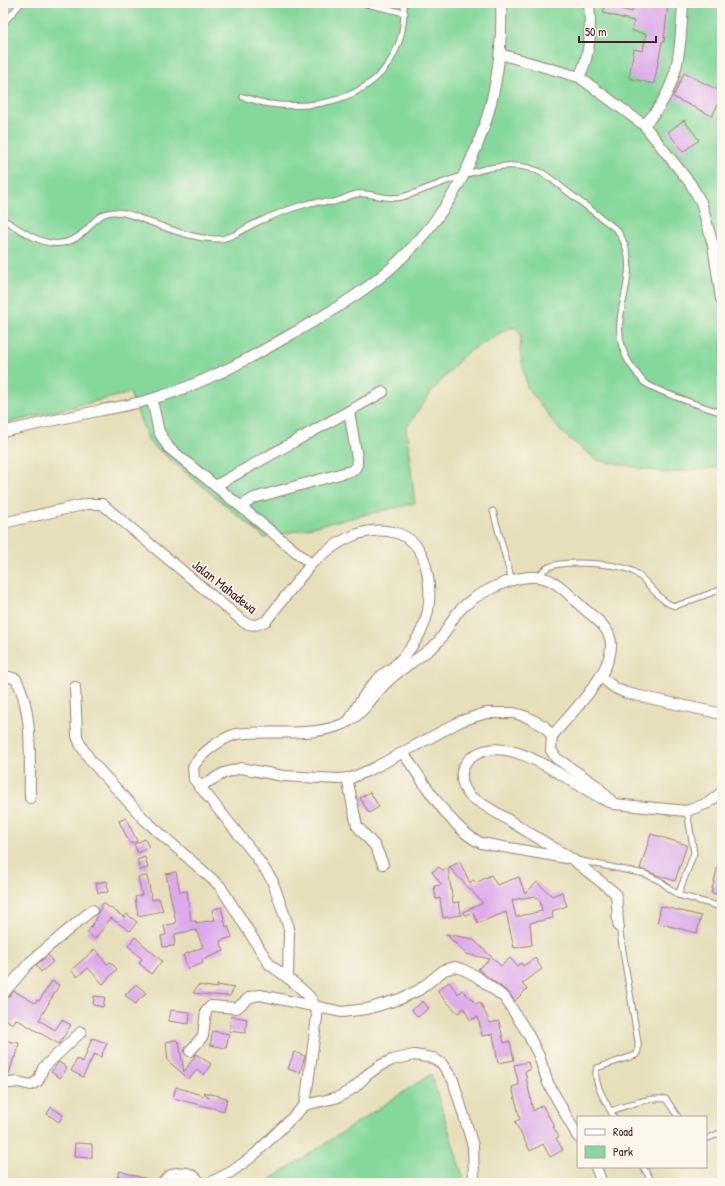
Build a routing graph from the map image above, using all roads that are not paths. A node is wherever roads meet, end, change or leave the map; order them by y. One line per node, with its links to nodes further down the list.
1 (21, 3): 8 (lane)
2 (362, 3): 7 (lane)
3 (404, 3): 7 (lane)
4 (500, 3): 9 (street)
5 (589, 3): 10 (street)
6 (682, 3): 12 (street)
7 (405, 13): 11 (lane)
8 (3, 24)
9 (500, 54): 10 (street); 13 (street)
10 (579, 77): 12 (street)
11 (243, 97)
12 (644, 125): 15 (street)
13 (464, 175): 14 (lane); 17 (street); 19 (lane)
14 (3, 219)
15 (721, 299)
16 (383, 392): 18 (street)
17 (152, 400): 20 (street); 21 (street)
18 (349, 411): 21 (street); 22 (street)
19 (722, 413)
20 (3, 432)
21 (215, 486): 22 (street)
22 (241, 506): 25 (street)
23 (493, 511): 27 (lane)
24 (3, 522): 25 (street, Jalan Mahadewa)
25 (311, 564): 33 (street)
26 (537, 577): 27 (street); 28 (lane); 30 (street)
27 (513, 582): 33 (street)
28 (722, 589)
29 (3, 675): 39 (street)
30 (601, 677): 32 (street); 34 (street)
31 (75, 688): 48 (street)
32 (722, 714)
33 (348, 721): 37 (street)
34 (552, 736): 35 (street); 40 (street)
35 (403, 753): 36 (street); 42 (street)
36 (347, 778): 37 (street); 43 (street)
37 (199, 787): 48 (street)
38 (722, 792): 41 (street)
39 (30, 798)
40 (614, 804): 41 (street); 42 (street)
41 (687, 811): 44 (lane)
42 (572, 859): 44 (lane); 47 (street)
43 (383, 864)
44 (678, 895): 45 (lane)
45 (722, 907)
46 (92, 910): 49 (street)
47 (618, 927): 55 (lane)
48 (288, 978): 50 (street)
49 (3, 994)
50 (316, 1007): 52 (street); 54 (street); 59 (street)
51 (81, 1032): 53 (street)
52 (190, 1051)
53 (3, 1084)
54 (305, 1105): 65 (street); 66 (street)
55 (611, 1111): 56 (lane); 57 (lane)
56 (614, 1116)
57 (677, 1116)
58 (722, 1134): 60 (lane)
59 (577, 1135)
60 (707, 1139)
61 (596, 1168): 67 (street)
62 (644, 1168): 68 (lane)
63 (163, 1183): 64 (street)
64 (200, 1183)
65 (209, 1183)
66 (474, 1183)
67 (602, 1183)
68 (653, 1183)

